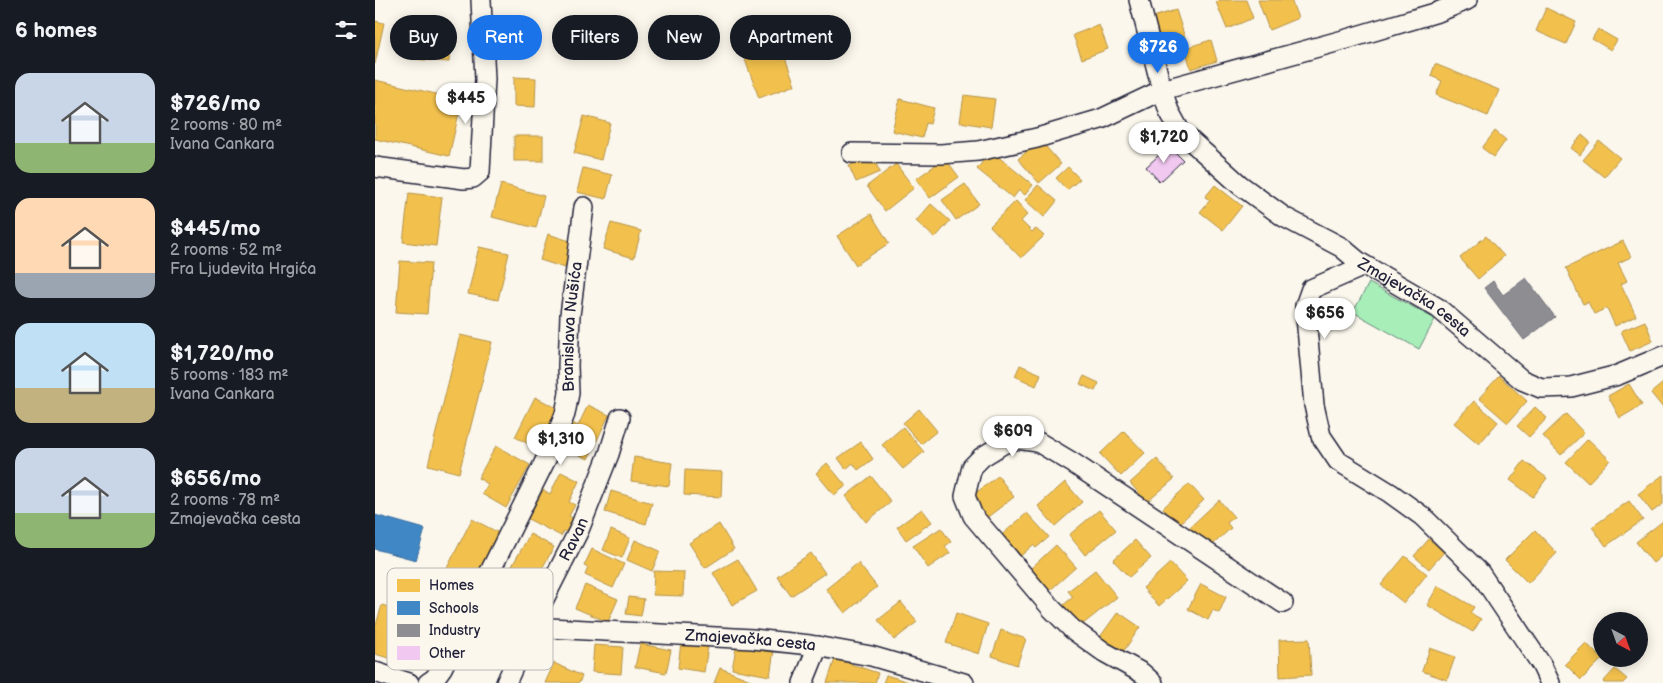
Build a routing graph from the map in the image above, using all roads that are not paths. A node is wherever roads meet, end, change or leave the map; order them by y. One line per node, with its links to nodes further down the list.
1 (481, 0): 6 (street)
2 (1139, 0): 4 (street)
3 (1467, 0): 4 (street)
4 (1162, 90): 5 (street); 8 (street)
5 (852, 153)
6 (375, 167)
7 (584, 207): 11 (street, Branislava Nušića)
8 (1359, 262): 9 (street, Zmajevačka cesta); 25 (street, Zmajevačka cesta)
9 (1663, 356)
10 (620, 418): 12 (street, Ravan)
11 (492, 568)
12 (553, 583)
13 (1283, 603): 24 (street)
14 (553, 628): 15 (street, Zmajevačka cesta)
15 (819, 646): 22 (street); 23 (street, Zmajevačka cesta)
16 (439, 670): 20 (street, Branislava Nušića)
17 (511, 670): 21 (street, Ravan)
18 (375, 672): 19 (street)
19 (409, 683)
20 (428, 683)
21 (505, 683)
22 (803, 683)
23 (964, 683)
24 (1153, 683)
25 (1549, 683)

